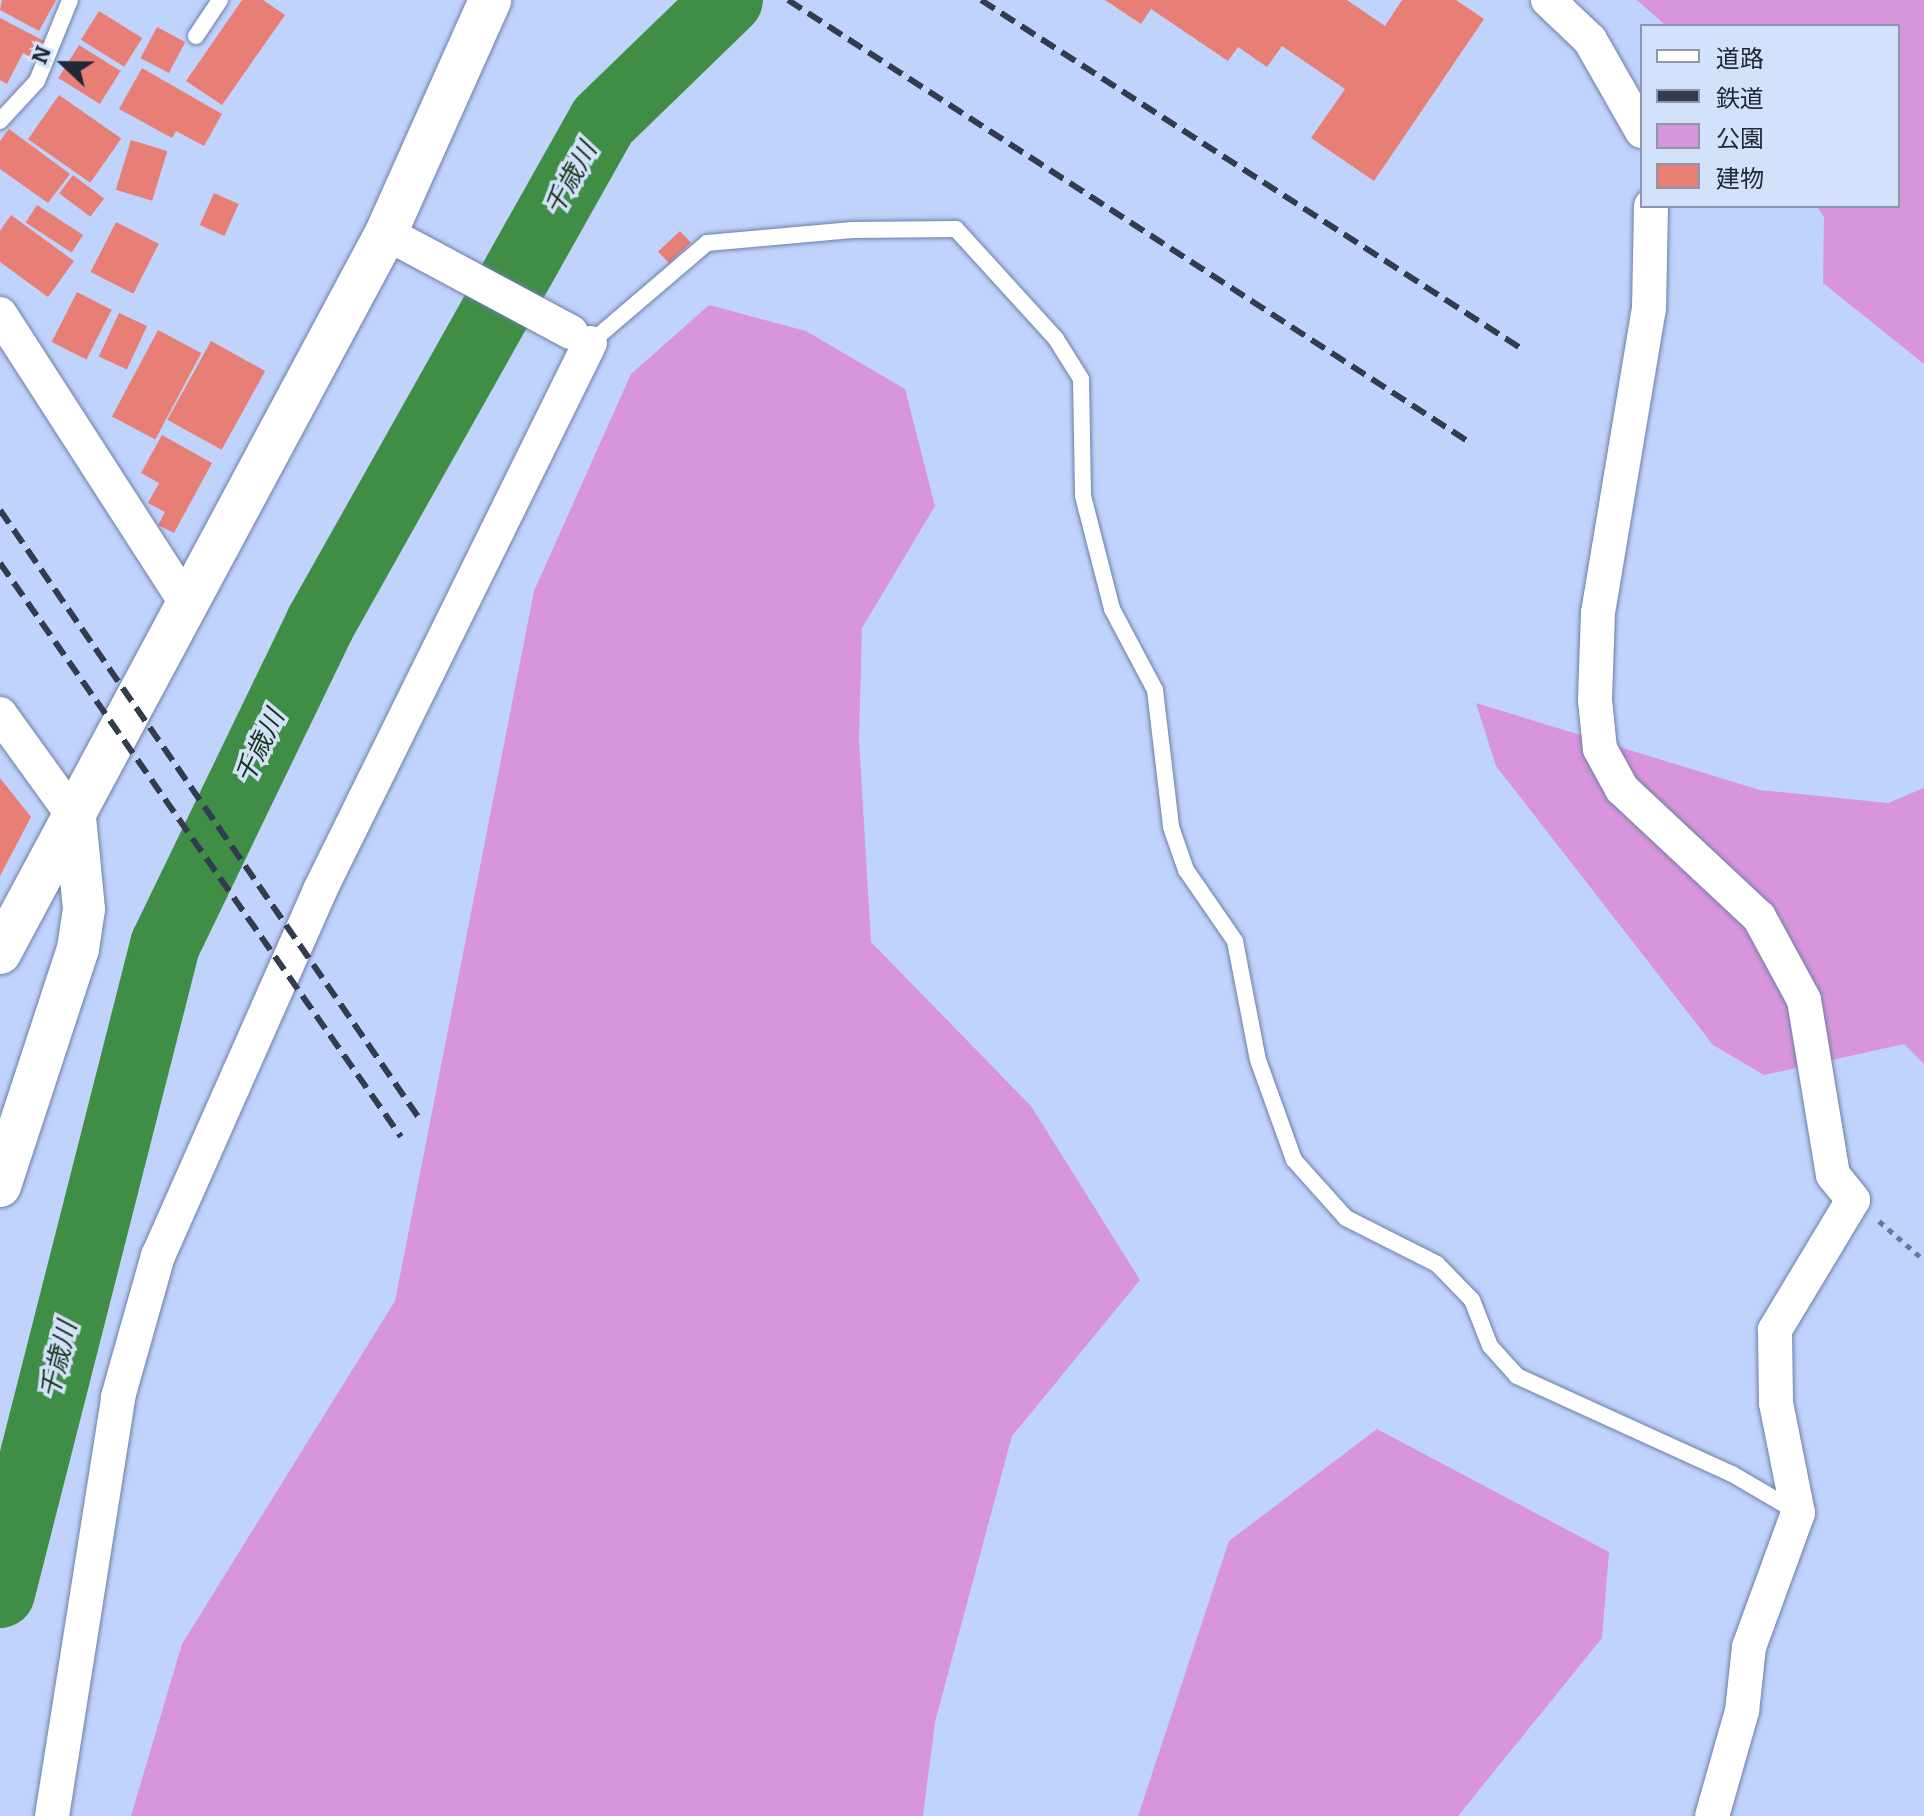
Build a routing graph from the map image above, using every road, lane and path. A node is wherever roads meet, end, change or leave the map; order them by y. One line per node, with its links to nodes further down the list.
1 (70, 0): 6 (lane)
2 (220, 0): 5 (lane)
3 (490, 0): 9 (street)
4 (1548, 0): 7 (street)
5 (196, 36)
6 (0, 121)
7 (1640, 128)
8 (1651, 208): 17 (street)
9 (396, 238): 11 (street); 12 (street)
10 (0, 314): 12 (street)
11 (581, 338): 19 (lane); 20 (street)
12 (185, 601): 14 (street)
13 (0, 714): 14 (street)
14 (75, 818): 15 (street); 16 (street)
15 (0, 953)
16 (0, 1186)
17 (1853, 1200): 18 (path); 19 (street)
18 (1924, 1260)
19 (1798, 1513): 21 (street)
20 (52, 1816)
21 (1712, 1816)

